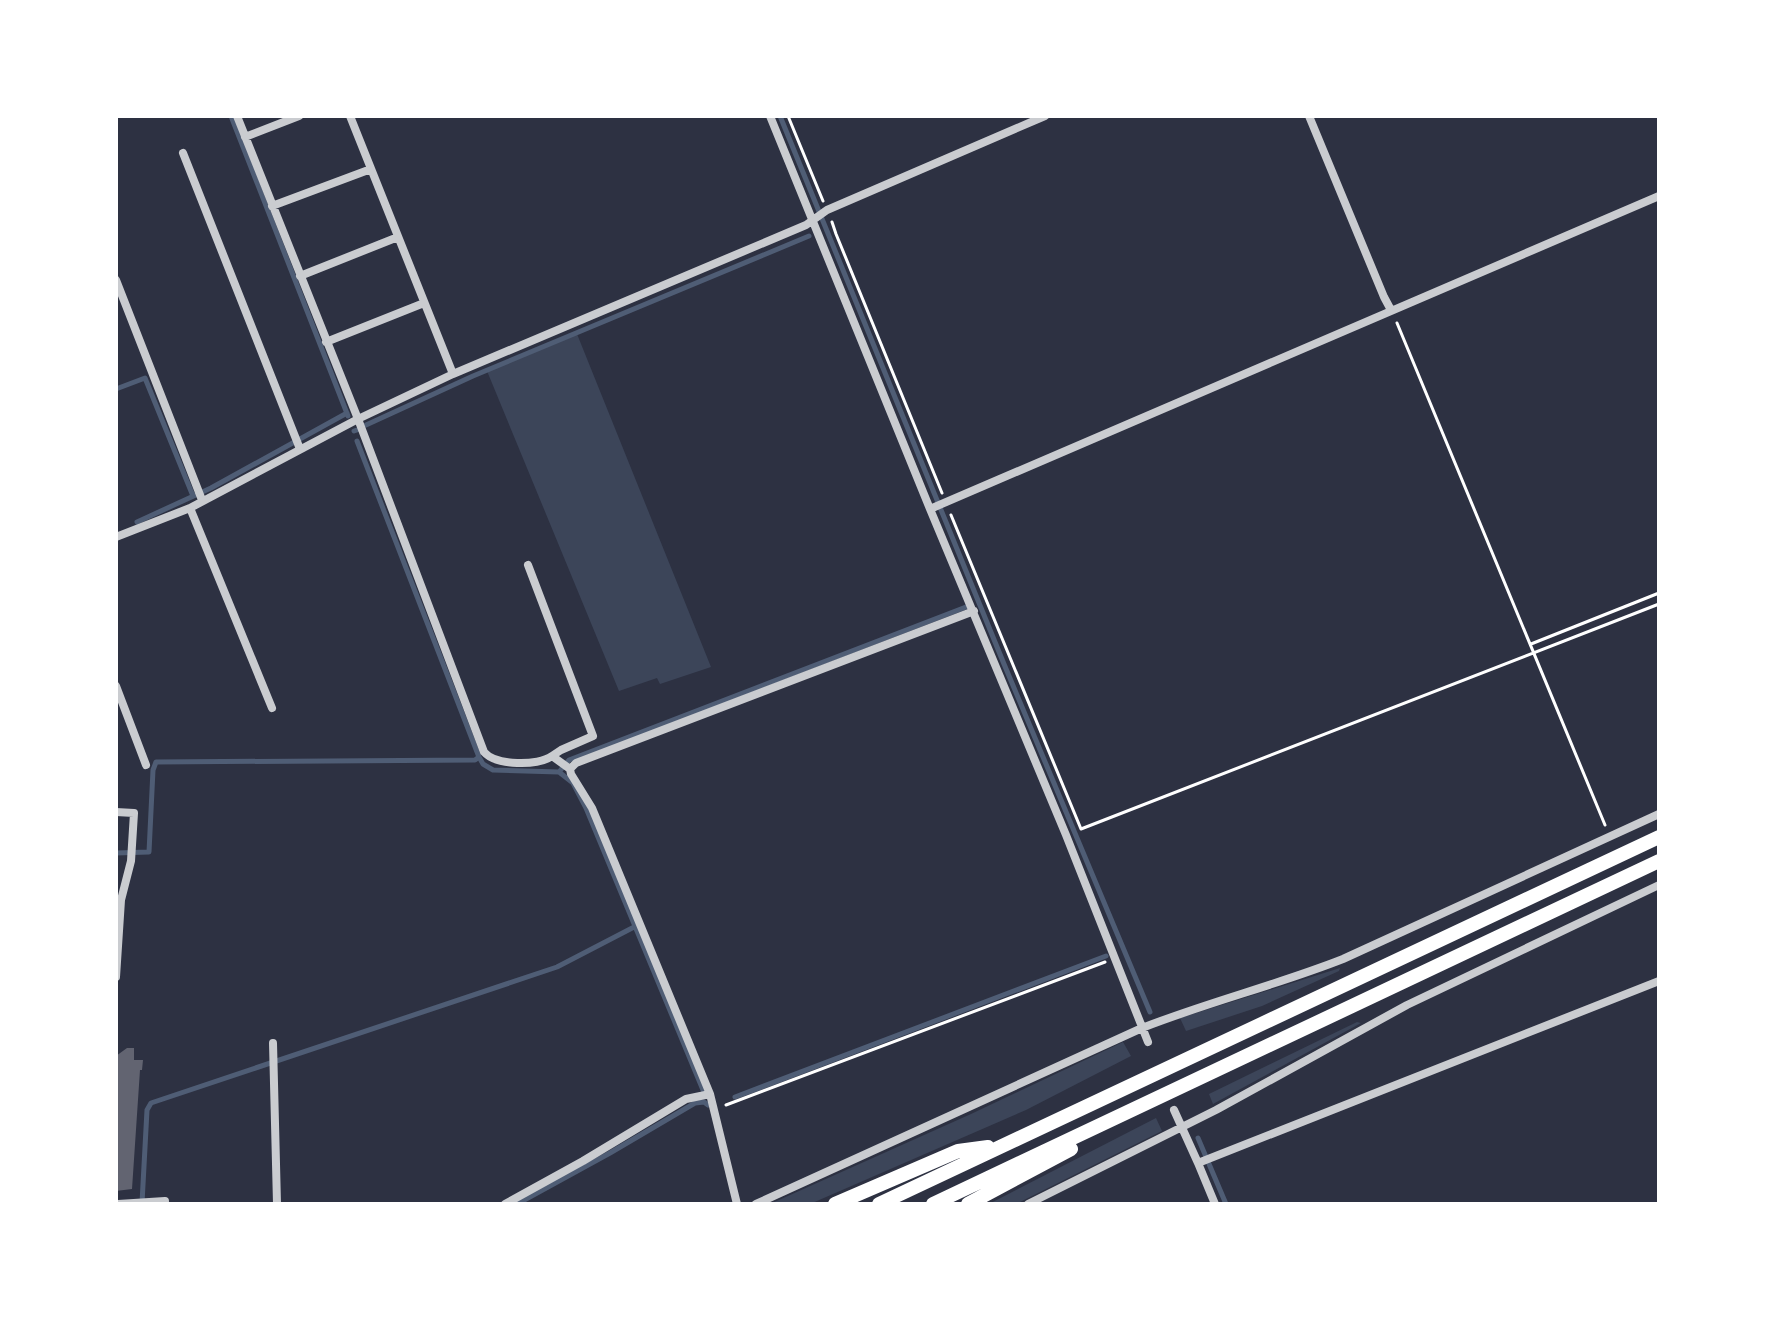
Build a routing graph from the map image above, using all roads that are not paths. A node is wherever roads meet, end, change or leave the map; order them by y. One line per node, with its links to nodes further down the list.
1 (237, 116): 7 (street)
2 (299, 116): 7 (street)
3 (350, 116): 9 (street)
4 (770, 116): 12 (street)
5 (1045, 116): 12 (street)
6 (1309, 116): 17 (street)
7 (245, 137): 11 (street)
8 (183, 153): 21 (street)
9 (371, 169): 11 (street); 13 (street)
10 (1659, 196): 17 (street)
11 (272, 206): 14 (street)
12 (820, 214): 19 (street); 23 (street)
13 (398, 237): 14 (street); 16 (street)
14 (300, 276): 18 (street)
15 (116, 280): 22 (street)
16 (424, 303): 18 (street); 19 (street)
17 (1391, 310): 23 (street)
18 (326, 342): 20 (street)
19 (453, 374): 20 (street)
20 (358, 419): 21 (street); 30 (street)
21 (298, 444): 22 (street)
22 (201, 495): 24 (street)
23 (938, 505): 27 (street)
24 (190, 508): 25 (street); 29 (street)
25 (116, 537)
26 (528, 565): 30 (street)
27 (974, 611): 32 (street); 41 (street)
28 (116, 686): 31 (street)
29 (272, 708)
30 (552, 756): 32 (street)
31 (146, 765)
32 (566, 767): 45 (street)
33 (116, 812): 38 (street)
34 (1659, 814): 41 (street)
35 (1659, 837): 48 (highway)
36 (1659, 861): 44 (highway)
37 (1659, 885): 47 (street)
38 (118, 900): 39 (street)
39 (116, 977)
40 (1659, 981): 49 (street)
41 (1142, 1028): 42 (street); 56 (street)
42 (1148, 1042)
43 (273, 1043): 53 (street)
44 (1227, 1065): 59 (highway); 60 (highway)
45 (710, 1094): 54 (street); 55 (street)
46 (1174, 1110): 47 (street)
47 (1182, 1127): 49 (street); 61 (street)
48 (1001, 1146): 57 (highway); 58 (highway)
49 (1203, 1161): 62 (street)
50 (165, 1201): 51 (street)
51 (142, 1202): 52 (street)
52 (118, 1204)
53 (277, 1204)
54 (505, 1204)
55 (737, 1204)
56 (756, 1204)
57 (835, 1204)
58 (879, 1204)
59 (933, 1204)
60 (968, 1204)
61 (1028, 1204)
62 (1215, 1204)

